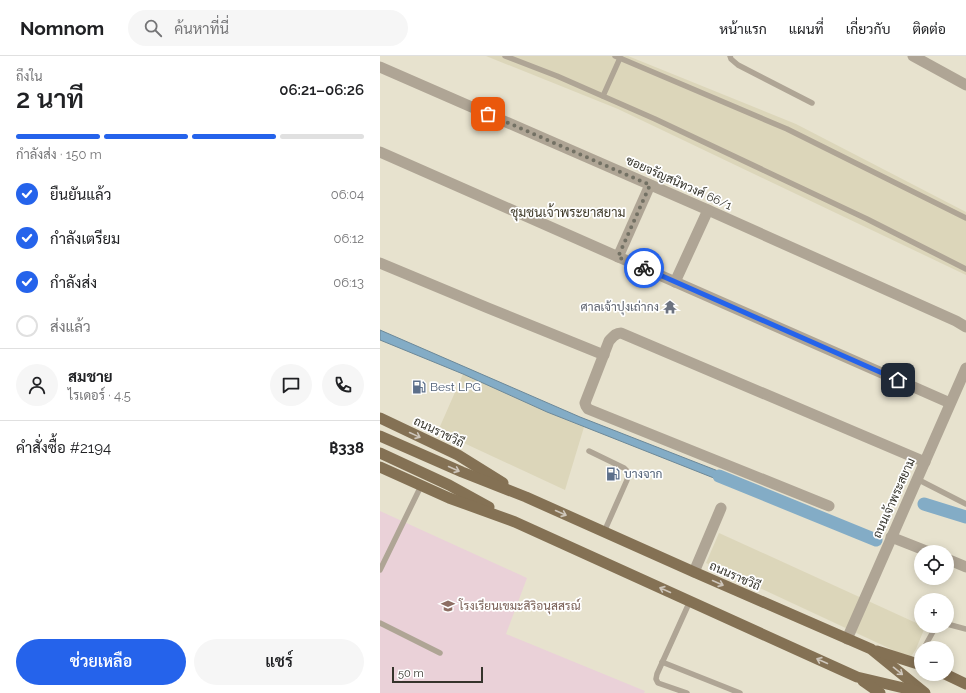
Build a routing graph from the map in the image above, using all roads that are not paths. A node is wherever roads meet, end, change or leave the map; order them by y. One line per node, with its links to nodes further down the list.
1 (505, 56): 7 (lane)
2 (730, 56): 8 (lane)
3 (617, 57): 7 (lane); 12 (lane)
4 (920, 58): 6 (street)
5 (380, 67): 10 (street, ซอยจรัญสนิทวงศ์ 66/1)
6 (966, 85)
7 (603, 96): 15 (lane)
8 (812, 102)
9 (380, 152): 13 (street)
10 (650, 185): 11 (street, ซอยจรัญสนิทวงศ์ 66/1); 13 (street)
11 (708, 210): 16 (street); 17 (street, ซอยจรัญสนิทวงศ์ 66/1)
12 (966, 218)
13 (618, 257): 16 (street)
14 (380, 263): 18 (street)
15 (966, 269)
16 (675, 282): 20 (street)
17 (966, 327)
18 (604, 355): 25 (street); 31 (street)
19 (966, 368): 20 (street, ถนนเจ้าพระสยาม)
20 (950, 403): 25 (street, ถนนเจ้าพระสยาม)
21 (380, 418): 29 (main road, ถนนราชวิถี, one-way to 29)
22 (380, 436): 29 (main road, ถนนราชวิถี, one-way to 29)
23 (588, 451): 34 (lane)
24 (380, 453): 33 (main road, ถนนราชวิถี)
25 (925, 462): 27 (street, ถนนเจ้าพระสยาม)
26 (380, 467): 28 (main road, ถนนราชวิถี)
27 (917, 479): 30 (lane); 35 (street, ถนนเจ้าพระสยาม)
28 (421, 486): 33 (main road, ถนนราชวิถี); 37 (lane)
29 (526, 497): 34 (main road, ถนนราชวิถี, one-way to 34)
30 (966, 504)
31 (828, 506)
32 (721, 508): 41 (street)
33 (515, 522): 42 (main road, ถนนราชวิถี, one-way to 33)
34 (604, 532): 41 (main road, ถนนราชวิถี)
35 (891, 537): 36 (street); 46 (street, ถนนเจ้าพระสยาม)
36 (914, 546)
37 (382, 562): 40 (lane)
38 (954, 563): 39 (street)
39 (966, 567)
40 (380, 570)
41 (694, 572): 46 (main road, ถนนราชวิถี, one-way to 46)
42 (690, 601): 50 (lane); 51 (main road, ถนนราชวิถี, one-way to 42)
43 (380, 623): 48 (lane)
44 (954, 625): 45 (lane)
45 (966, 628)
46 (846, 639): 47 (main road, ถนนราชวิถี)
47 (871, 649): 49 (main road); 57 (main road, ถนนราชวิถี, one-way to 57)
48 (440, 653)
49 (914, 660)
50 (662, 662): 54 (lane); 55 (lane)
51 (857, 677): 56 (main road); 57 (main road, ถนนราชวิถี)
52 (954, 678): 53 (main road)
53 (966, 684)
54 (687, 693)
55 (740, 693)
56 (880, 693)
57 (924, 693)

